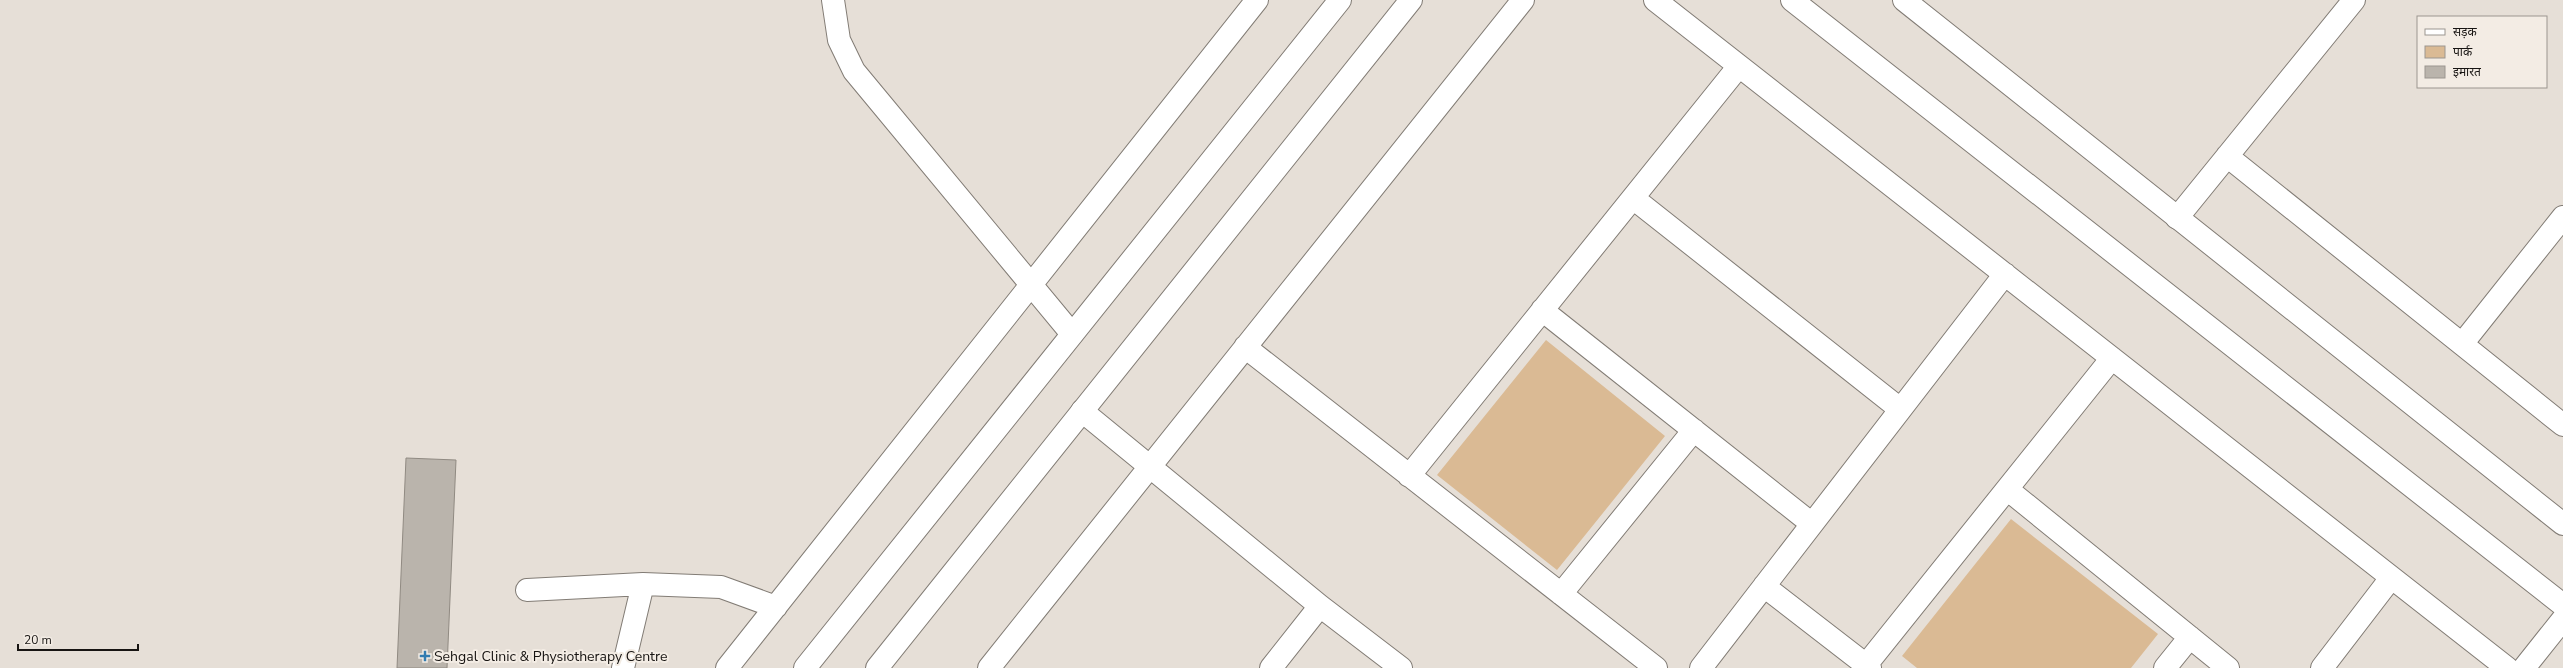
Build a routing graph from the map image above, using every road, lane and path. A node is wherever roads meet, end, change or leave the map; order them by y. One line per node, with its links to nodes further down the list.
1 (833, 0): 16 (street)
2 (1256, 0): 16 (street)
3 (1340, 0): 18 (street)
4 (1411, 0): 23 (street)
5 (1523, 0): 20 (street)
6 (1655, 0): 10 (street)
7 (1792, 0): 36 (street)
8 (1904, 0): 14 (street)
9 (2354, 0): 11 (street)
10 (1739, 66): 12 (street); 15 (street)
11 (2227, 156): 14 (street); 19 (street)
12 (1633, 198): 17 (street); 22 (street)
13 (2563, 217): 19 (street)
14 (2177, 218): 30 (street)
15 (2005, 274): 21 (street); 22 (street)
16 (1031, 286): 18 (street); 37 (street)
17 (1542, 310): 25 (street); 27 (street)
18 (1072, 334): 44 (street)
19 (2462, 344): 24 (street)
20 (1245, 348): 26 (street); 27 (street)
21 (2112, 358): 28 (street); 31 (street)
22 (1900, 409): 29 (street)
23 (1082, 411): 26 (street); 45 (street)
24 (2563, 425)
25 (1694, 430): 29 (street); 35 (street)
26 (1150, 467): 38 (street); 46 (street)
27 (1409, 476): 35 (street)
28 (2007, 489): 40 (street); 41 (street)
29 (1812, 524): 33 (street)
30 (2563, 524)
31 (2392, 578): 53 (street); 54 (street)
32 (643, 584): 34 (street); 37 (street); 42 (street)
33 (1764, 586): 41 (street); 50 (street)
34 (528, 590)
35 (1561, 594): 49 (street)
36 (2563, 605)
37 (776, 606): 43 (street)
38 (1320, 606): 47 (street); 48 (street)
39 (2563, 620): 55 (street)
40 (2190, 637): 51 (street); 52 (street)
41 (1868, 667)
42 (624, 668)
43 (728, 668)
44 (805, 668)
45 (876, 668)
46 (989, 668)
47 (1271, 668)
48 (1401, 668)
49 (1656, 668)
50 (1701, 668)
51 (2165, 668)
52 (2228, 668)
53 (2322, 668)
54 (2507, 668)
55 (2524, 668)

